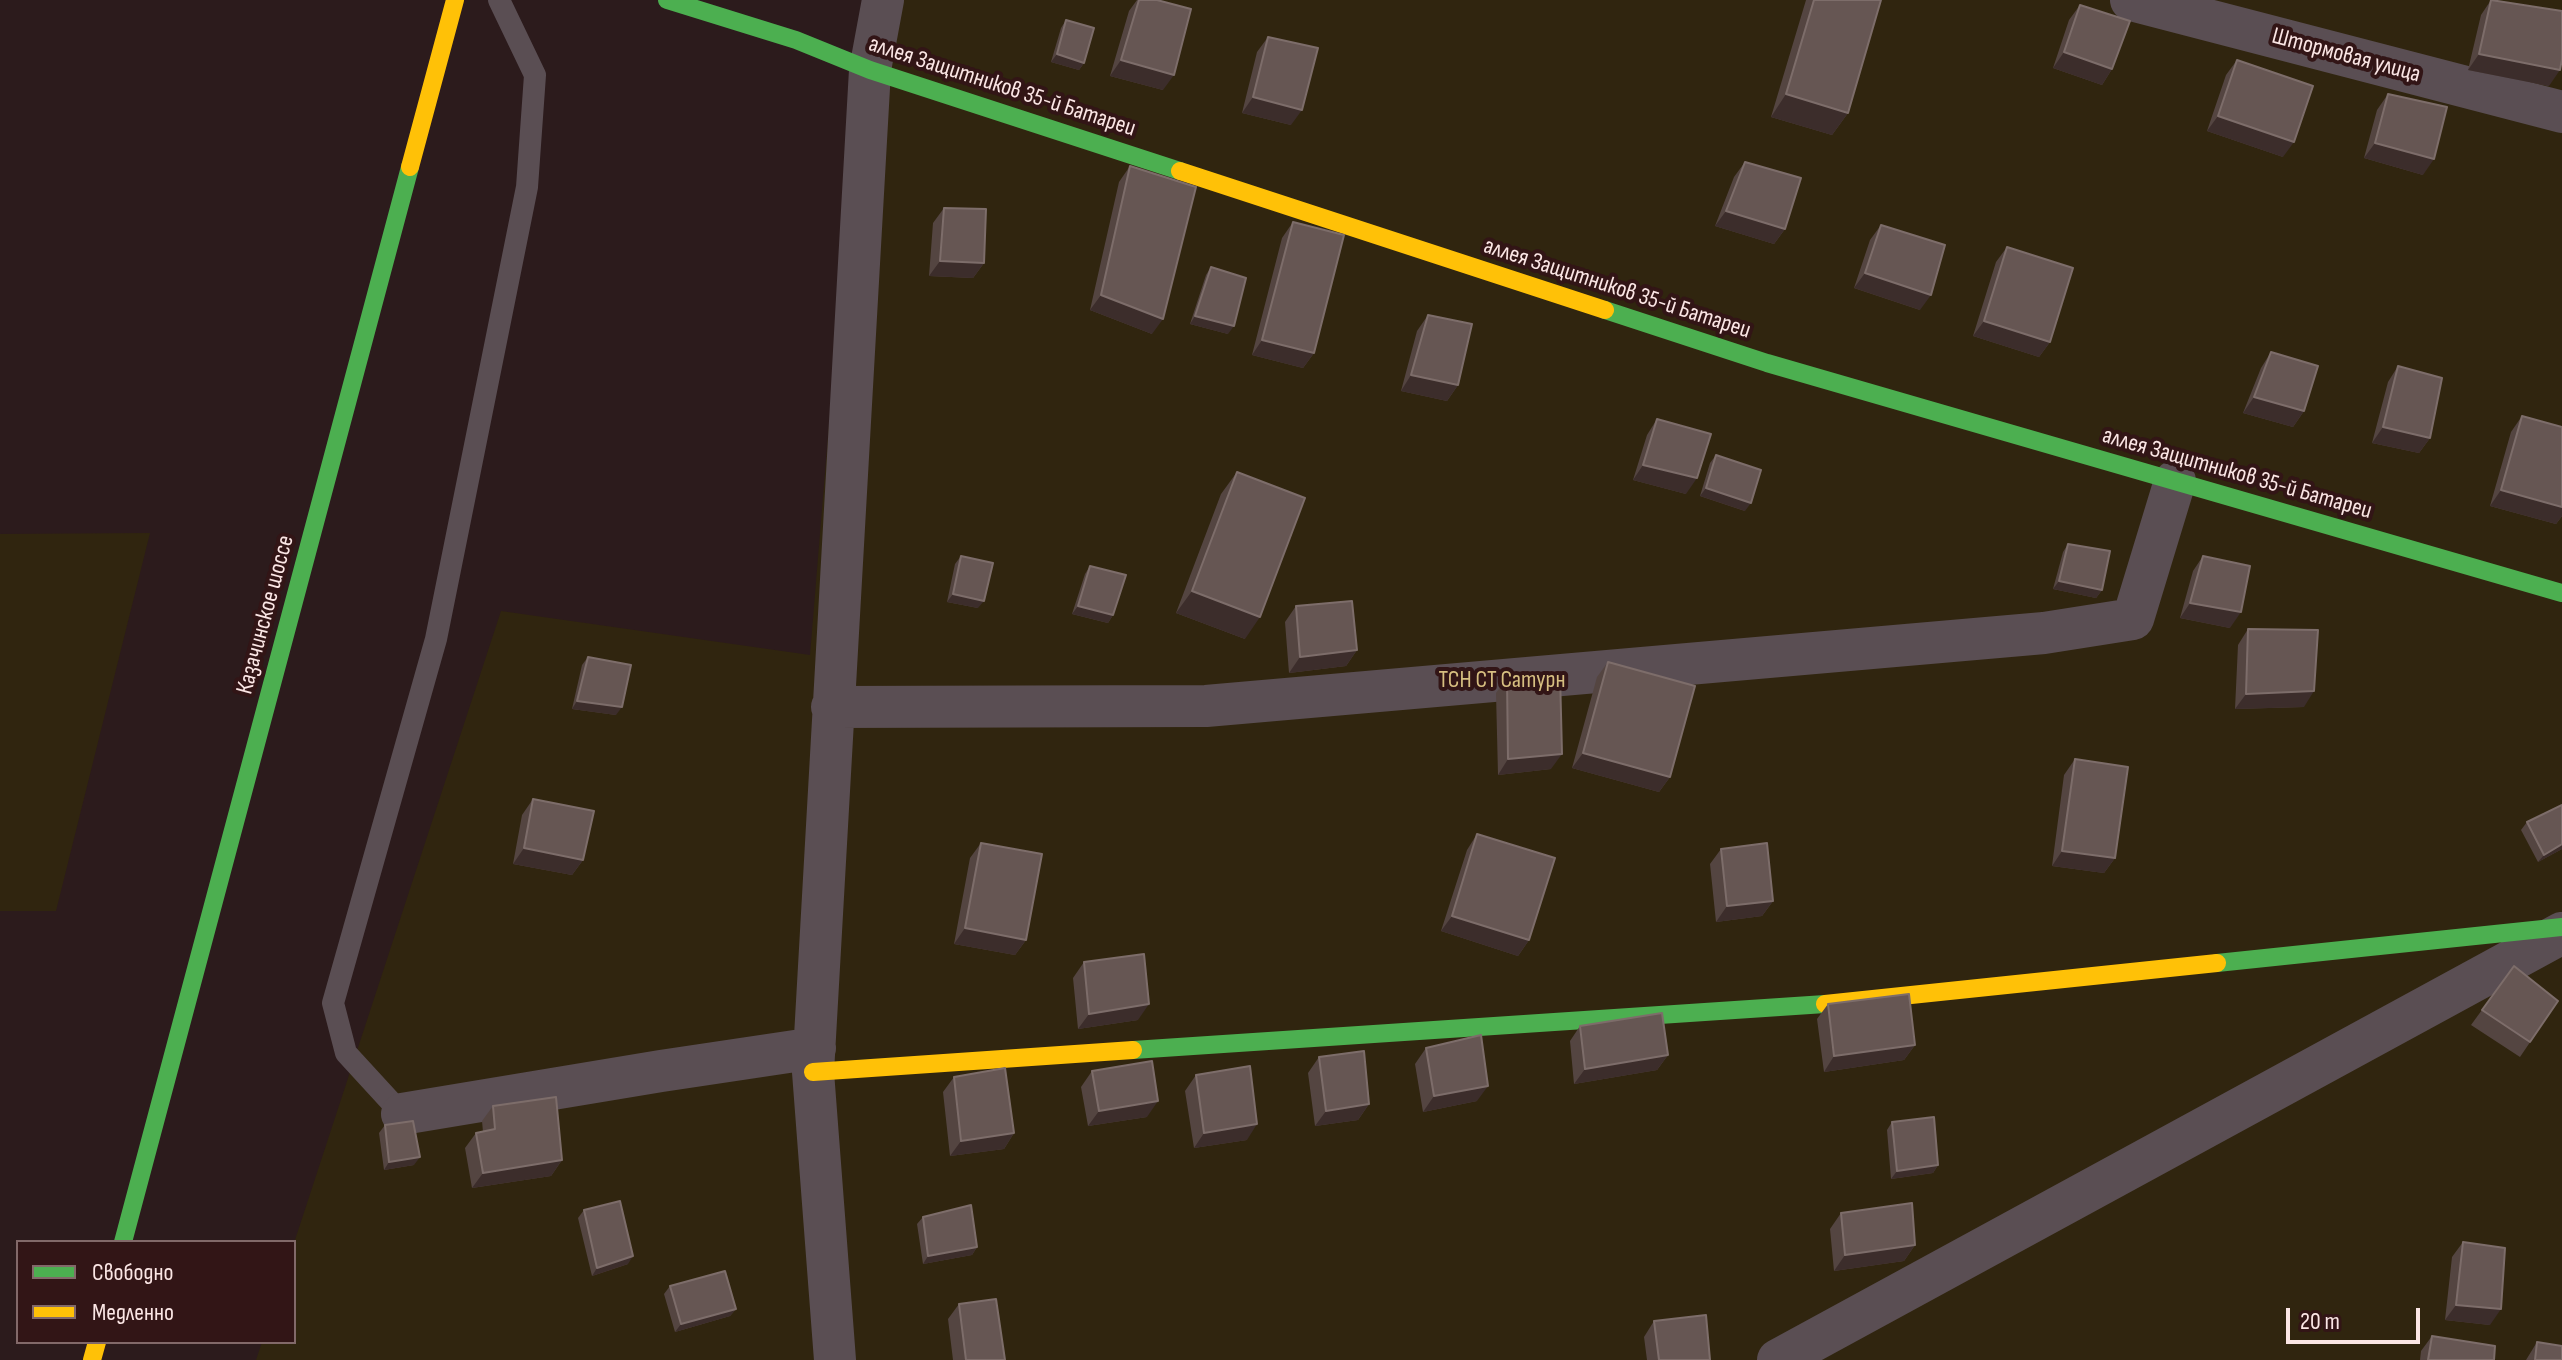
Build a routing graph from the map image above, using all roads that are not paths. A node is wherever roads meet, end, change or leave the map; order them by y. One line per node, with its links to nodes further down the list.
1 (455, 0): 15 (street, Казачинское шоссе)
2 (499, 0): 14 (lane)
3 (667, 0): 6 (street, аллея Защитников 35-й Батареи)
4 (883, 0): 6 (street)
5 (2131, 0): 7 (street, Штормовая улица)
6 (870, 70): 8 (street, аллея Защитников 35-й Батареи); 10 (street)
7 (2562, 112)
8 (2175, 481): 9 (street, аллея Защитников 35-й Батареи); 10 (street)
9 (2562, 593)
10 (832, 707): 13 (street)
11 (2562, 927): 13 (street)
12 (2562, 933): 17 (street)
13 (814, 1060): 14 (street); 16 (street)
14 (402, 1114)
15 (124, 1240)
16 (835, 1360)
17 (1778, 1360)

